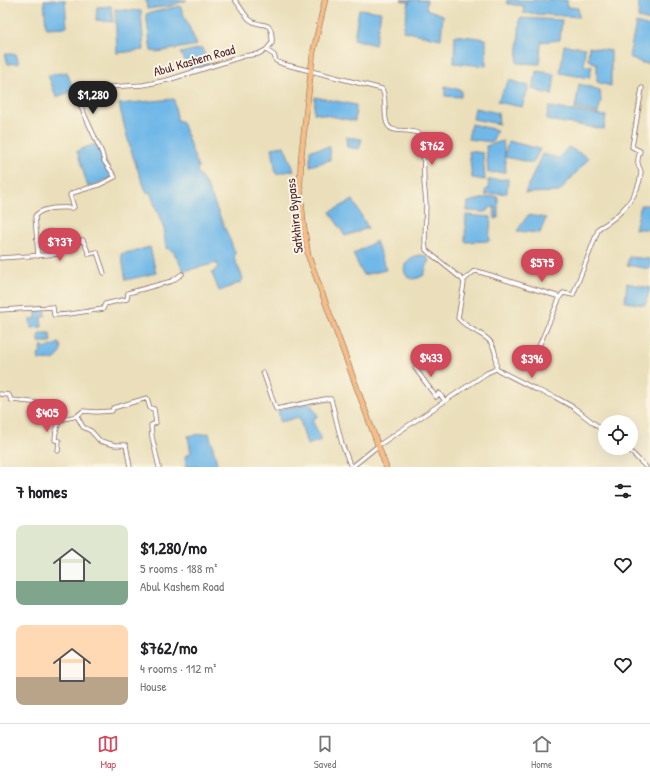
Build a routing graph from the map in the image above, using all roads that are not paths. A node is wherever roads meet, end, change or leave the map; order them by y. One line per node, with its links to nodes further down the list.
1 (235, 0): 3 (street)
2 (325, 0): 4 (highway, Satkhira Bypass)
3 (266, 50): 4 (street); 6 (street, Abul Kashem Road)
4 (311, 71): 10 (street); 22 (highway, Satkhira Bypass)
5 (642, 88): 11 (street)
6 (38, 256): 7 (street); 8 (street)
7 (0, 258)
8 (104, 273)
9 (182, 274): 12 (street)
10 (464, 281): 11 (street); 15 (street)
11 (560, 297): 13 (street)
12 (0, 310)
13 (541, 352)
14 (440, 355): 18 (street)
15 (496, 369): 18 (street); 21 (street)
16 (263, 372): 27 (street)
17 (0, 394): 20 (street)
18 (445, 401): 22 (street)
19 (77, 416): 20 (street); 25 (street); 26 (street)
20 (60, 420): 23 (street)
21 (598, 427)
22 (379, 445): 27 (street); 28 (highway, Satkhira Bypass)
23 (58, 451)
24 (634, 455): 29 (street)
25 (130, 467)
26 (159, 467)
27 (351, 467)
28 (386, 467)
29 (646, 467)

